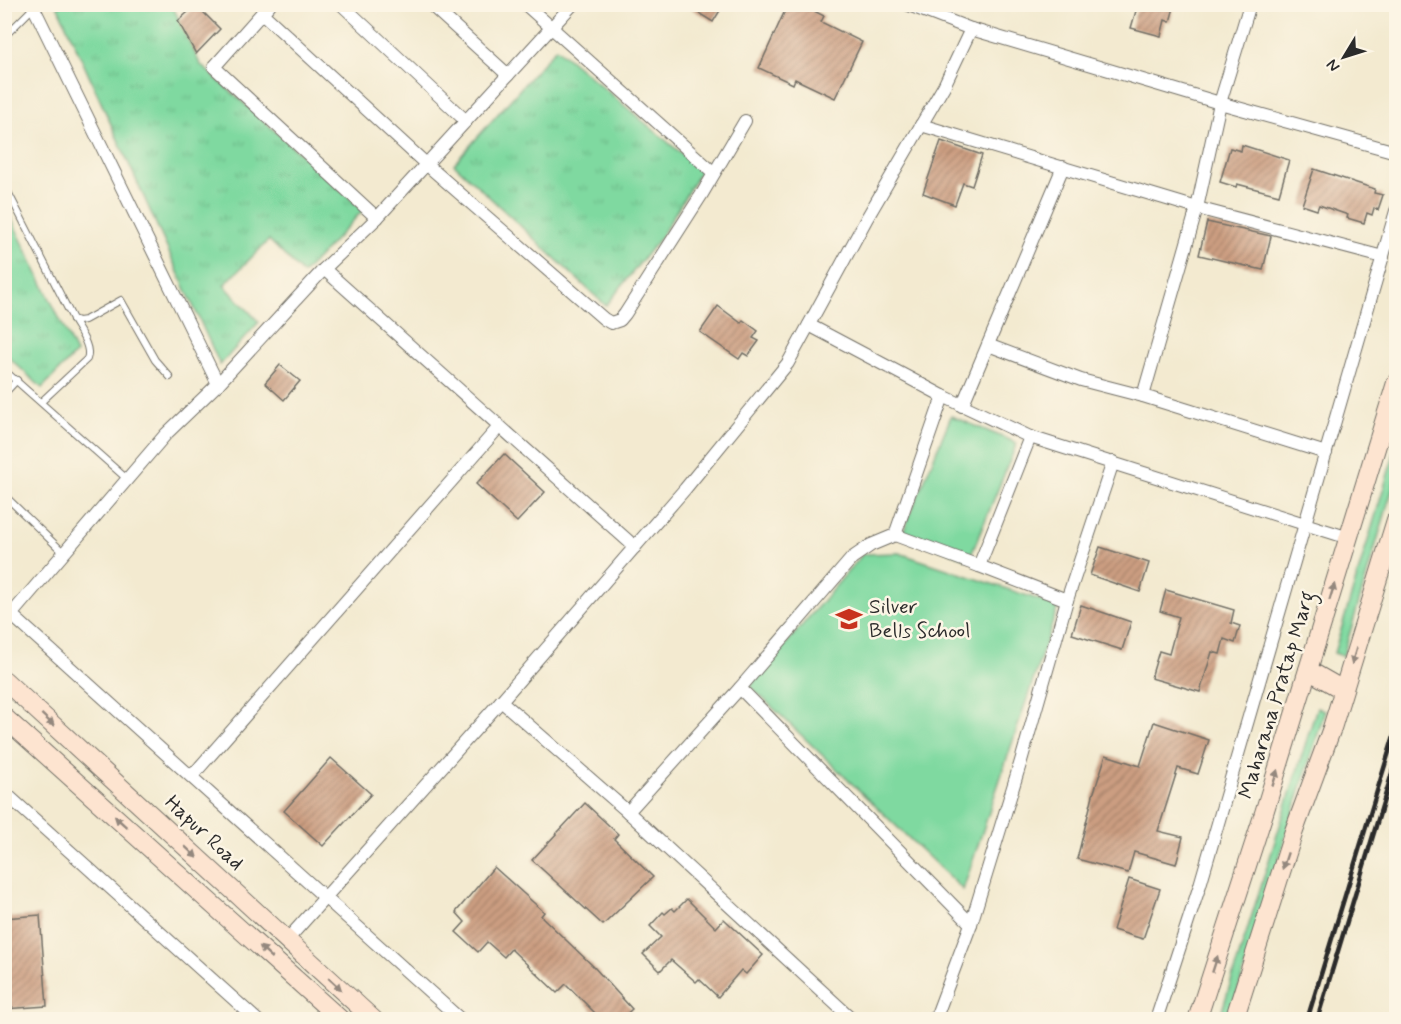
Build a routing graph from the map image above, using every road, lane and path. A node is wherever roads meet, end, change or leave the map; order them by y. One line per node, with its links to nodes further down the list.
1 (341, 4): 14 (street)
2 (430, 4): 12 (street)
3 (525, 4): 9 (street)
4 (573, 4): 9 (street)
5 (906, 4): 10 (street)
6 (1250, 4): 13 (street)
7 (33, 6): 11 (lane); 34 (street)
8 (266, 9): 18 (street); 24 (street)
9 (551, 28): 12 (street); 20 (street)
10 (971, 29): 13 (street); 16 (street)
11 (4, 37)
12 (508, 75): 14 (street)
13 (1220, 104): 17 (street); 22 (street)
14 (466, 121): 18 (street)
15 (744, 122): 20 (street)
16 (921, 125): 19 (street); 28 (street)
17 (1396, 152)
18 (426, 164): 20 (street); 24 (street)
19 (1063, 167): 22 (street); 29 (street)
20 (714, 173)
21 (4, 184): 27 (lane)
22 (1197, 208): 25 (street); 37 (street)
23 (1396, 211): 25 (street)
24 (377, 218): 26 (street)
25 (1383, 257): 42 (street)
26 (324, 269): 34 (street); 40 (street)
27 (73, 319): 31 (lane); 38 (lane)
28 (809, 325): 36 (street); 50 (street)
29 (988, 345): 37 (street); 39 (street)
30 (4, 369): 32 (lane)
31 (170, 377)
32 (17, 380): 35 (lane); 38 (lane)
33 (1396, 383): 49 (main road, Maharana Pratap Marg)
34 (218, 384): 44 (street)
35 (4, 394)
36 (943, 396): 39 (street); 48 (street)
37 (1143, 396): 42 (street)
38 (41, 402): 44 (lane)
39 (962, 406): 41 (street)
40 (499, 427): 50 (street); 61 (street)
41 (1030, 437): 43 (street); 52 (street)
42 (1326, 453): 47 (street)
43 (1113, 462): 47 (street); 53 (street)
44 (128, 480): 51 (street)
45 (4, 495): 51 (lane)
46 (1396, 520): 58 (main road, one-way to 58)
47 (1304, 525): 49 (street); 73 (street)
48 (895, 535): 52 (street); 57 (street)
49 (1349, 538): 55 (main road, Maharana Pratap Marg, one-way to 49)
50 (635, 547): 59 (street)
51 (64, 554): 54 (street)
52 (979, 566): 53 (street)
53 (1067, 600): 65 (street)
54 (7, 615): 61 (street)
55 (1308, 670): 58 (main road); 74 (main road, Maharana Pratap Marg, one-way to 55)
56 (4, 680): 66 (main road, Hapur Road, one-way to 66)
57 (740, 688): 63 (street); 65 (street)
58 (1343, 690): 75 (main road, one-way to 75)
59 (501, 701): 63 (street); 64 (street)
60 (4, 717): 68 (main road, one-way to 60)
61 (192, 776): 64 (street)
62 (4, 792): 67 (street)
63 (628, 812): 71 (street)
64 (324, 896): 66 (street); 70 (street)
65 (971, 924): 72 (street)
66 (287, 940): 69 (main road, Hapur Road, one-way to 69)
67 (257, 1020)
68 (341, 1020)
69 (374, 1020)
70 (461, 1020)
71 (853, 1020)
72 (935, 1020)
73 (1156, 1020)
74 (1197, 1020)
75 (1234, 1020)

